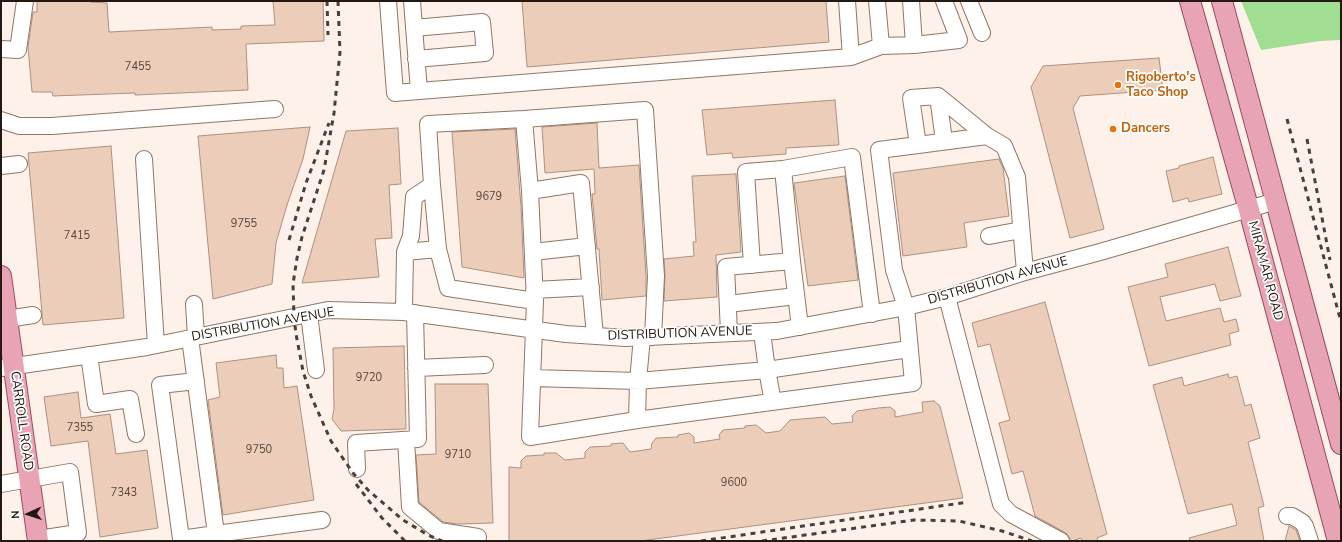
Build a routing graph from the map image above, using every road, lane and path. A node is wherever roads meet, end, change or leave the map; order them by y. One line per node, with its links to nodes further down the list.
1 (24, 1): 15 (street)
2 (388, 1): 18 (street)
3 (412, 1): 11 (street)
4 (847, 1): 16 (street)
5 (878, 1): 14 (street)
6 (911, 1): 13 (street)
7 (944, 1): 13 (street)
8 (969, 1): 12 (street)
9 (1190, 1): 33 (main road, MIRAMAR ROAD)
10 (1222, 1): 32 (main road)
11 (414, 28): 17 (street); 17 (street)
12 (982, 33)
13 (914, 45): 14 (street)
14 (881, 46): 16 (street)
15 (1, 49)
16 (851, 57): 18 (street)
17 (416, 59): 18 (street)
18 (419, 91)
19 (938, 96): 23 (street); 24 (street); 25 (street)
20 (275, 109): 22 (street)
21 (524, 119): 30 (street); 31 (street); 61 (street)
22 (1, 120)
23 (987, 136): 24 (street); 34 (street)
24 (944, 141): 25 (street)
25 (918, 145): 50 (street)
26 (144, 159): 63 (street)
27 (20, 164): 28 (street)
28 (1, 166)
29 (783, 169): 40 (street); 41 (street); 54 (street)
30 (432, 185): 37 (street); 38 (street)
31 (530, 190): 36 (street); 39 (street)
32 (1276, 201): 33 (street, DISTRIBUTION AVENUE); 78 (main road)
33 (1249, 210): 42 (street, DISTRIBUTION AVENUE); 89 (main road, MIRAMAR ROAD)
34 (1022, 230): 35 (street); 42 (street)
35 (989, 236)
36 (587, 246): 39 (street); 44 (street)
37 (438, 249): 38 (street); 45 (street)
38 (405, 252): 51 (street)
39 (533, 252): 45 (street)
40 (792, 261): 41 (street); 46 (street)
41 (752, 265): 49 (street)
42 (1025, 272): 47 (street, DISTRIBUTION AVENUE)
43 (1, 276): 55 (main road, CARROLL ROAD)
44 (591, 287): 45 (street); 60 (street)
45 (535, 296): 57 (street)
46 (796, 296): 49 (street); 56 (street)
47 (947, 297): 50 (street, DISTRIBUTION AVENUE); 87 (street)
48 (194, 304): 62 (street)
49 (728, 304): 59 (street)
50 (906, 307): 54 (street, DISTRIBUTION AVENUE); 64 (street)
51 (409, 312): 53 (street, DISTRIBUTION AVENUE); 57 (street, DISTRIBUTION AVENUE); 68 (street)
52 (33, 314): 55 (street)
53 (309, 314): 62 (street, DISTRIBUTION AVENUE); 69 (street)
54 (872, 314): 56 (street, DISTRIBUTION AVENUE)
55 (7, 319): 67 (main road, CARROLL ROAD)
56 (800, 327): 58 (street, DISTRIBUTION AVENUE)
57 (534, 329): 60 (street, DISTRIBUTION AVENUE); 71 (street)
58 (762, 332): 59 (street, DISTRIBUTION AVENUE); 70 (street)
59 (729, 333): 61 (street, DISTRIBUTION AVENUE)
60 (595, 336): 61 (street, DISTRIBUTION AVENUE)
61 (648, 337): 73 (street)
62 (193, 338): 63 (street, DISTRIBUTION AVENUE); 72 (street)
63 (156, 345): 65 (street, DISTRIBUTION AVENUE)
64 (909, 349): 70 (street); 74 (street)
65 (89, 355): 67 (street, DISTRIBUTION AVENUE); 76 (street)
66 (485, 365): 68 (street)
67 (7, 367): 80 (main road, CARROLL ROAD)
68 (416, 368): 77 (street)
69 (316, 370)
70 (767, 370): 73 (street); 74 (street)
71 (532, 378): 73 (street); 75 (street)
72 (196, 381): 84 (street); 84 (street)
73 (638, 381): 75 (street)
74 (773, 402): 75 (street)
75 (637, 420)
76 (136, 434)
77 (406, 440): 79 (street); 85 (street)
78 (1341, 444)
79 (357, 469)
80 (29, 478): 81 (street); 86 (main road, CARROLL ROAD); 86 (street)
81 (1, 484)
82 (1287, 516): 88 (street)
83 (322, 520): 84 (street)
84 (216, 534)
85 (478, 537)
86 (38, 540)
87 (1061, 541)
88 (1310, 541)
89 (1338, 541)

